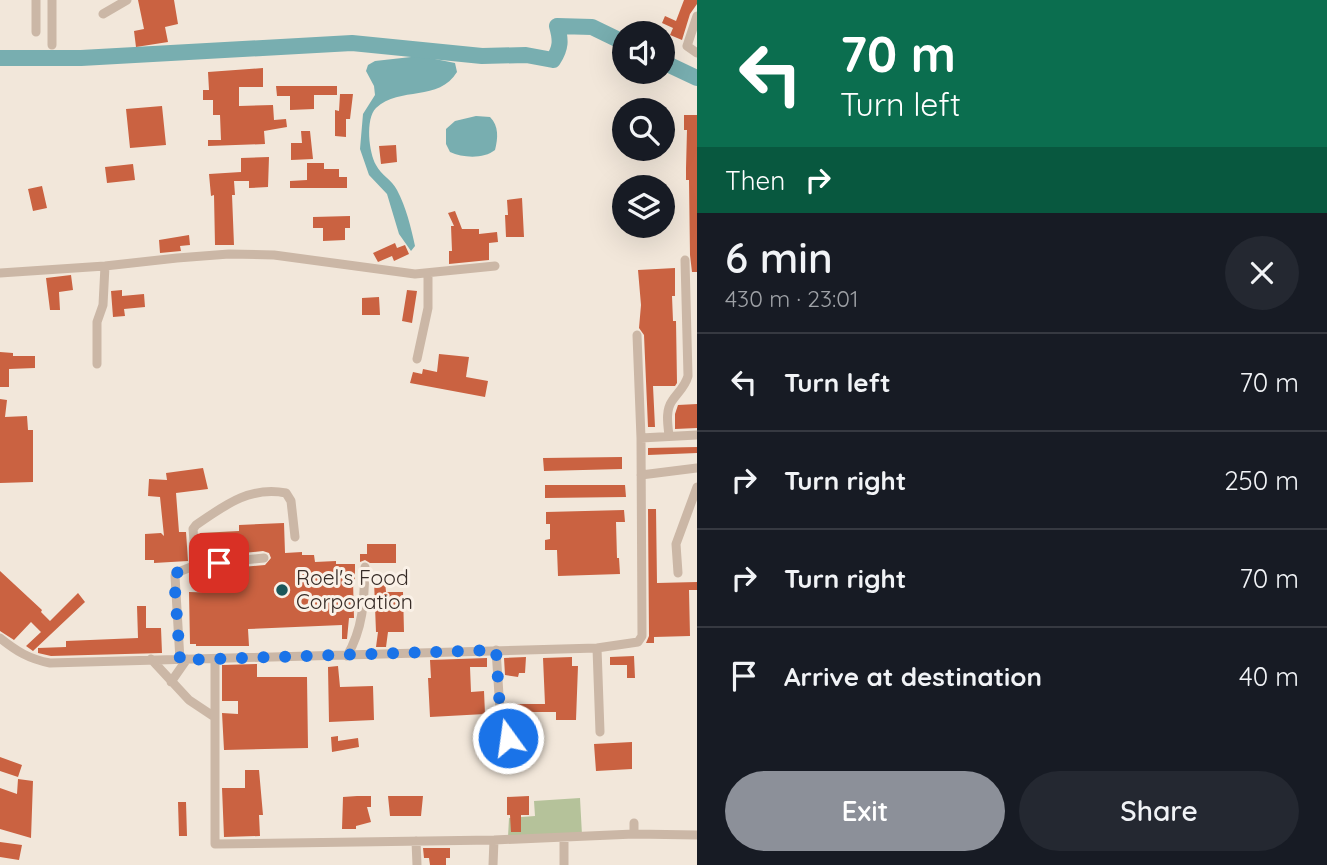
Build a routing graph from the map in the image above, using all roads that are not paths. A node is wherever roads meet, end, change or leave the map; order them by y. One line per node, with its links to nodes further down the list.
1 (36, 0): 6 (street)
2 (52, 0): 7 (street)
3 (127, 0): 4 (street)
4 (103, 14)
5 (697, 16): 8 (street)
6 (36, 32)
7 (51, 45)
8 (697, 52)
9 (685, 260): 18 (street)
10 (495, 266): 13 (street)
11 (105, 267): 12 (street); 13 (street); 16 (street)
12 (0, 273)
13 (428, 274): 15 (street)
14 (637, 335): 19 (street)
15 (417, 359)
16 (97, 364)
17 (697, 435): 18 (street)
18 (669, 436): 19 (street)
19 (641, 438): 21 (street)
20 (697, 468): 21 (street)
21 (641, 475): 29 (street)
22 (697, 487): 27 (street)
23 (295, 537): 25 (street)
24 (264, 558): 25 (street)
25 (196, 565): 33 (street)
26 (365, 567): 31 (street)
27 (678, 573)
28 (0, 638): 32 (street)
29 (597, 648): 30 (street); 37 (street)
30 (496, 650): 31 (street); 38 (street)
31 (347, 656): 34 (street)
32 (151, 659): 33 (street); 35 (street)
33 (183, 659): 34 (street); 35 (street)
34 (215, 659): 36 (street)
35 (171, 682): 36 (street)
36 (213, 716): 44 (street)
37 (600, 732)
38 (508, 738)
39 (634, 823): 40 (street)
40 (634, 834): 41 (street); 42 (street)
41 (697, 835)
42 (564, 838): 43 (street); 47 (street)
43 (494, 840): 44 (street); 46 (street)
44 (416, 841): 45 (street)
45 (417, 865)
46 (493, 865)
47 (564, 865)

